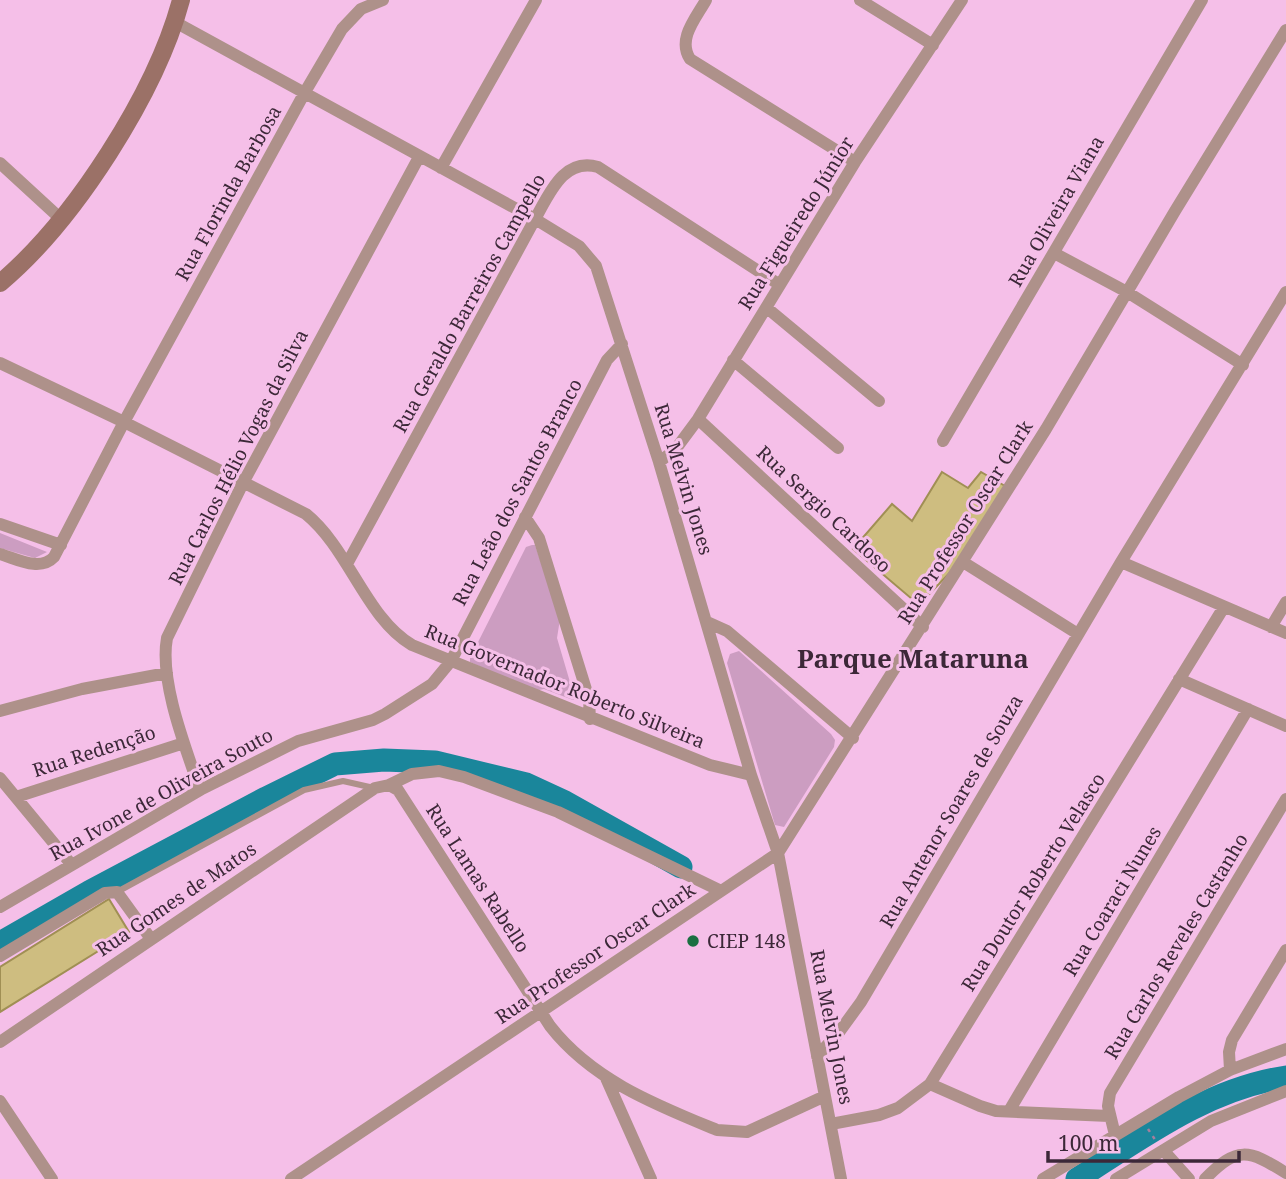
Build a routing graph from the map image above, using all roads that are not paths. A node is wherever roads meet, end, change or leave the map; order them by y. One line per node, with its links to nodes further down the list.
1 (181, 0): 8 (main road)
2 (383, 0): 11 (street, Rua Florinda Barbosa)
3 (536, 0): 15 (street)
4 (706, 0): 13 (street)
5 (860, 0): 10 (street)
6 (962, 0): 10 (street, Rua Figueiredo Júnior)
7 (1202, 0): 18 (street, Rua Oliveira Viana)
8 (175, 22): 11 (street, Rua Melvin Jones); 17 (main road)
9 (1286, 30): 21 (street, Rua Professor Oscar Clark)
10 (933, 45): 13 (street, Rua Figueiredo Júnior)
11 (305, 92): 12 (street, Rua Melvin Jones); 30 (street, Rua Florinda Barbosa)
12 (419, 157): 15 (street, Rua Melvin Jones); 34 (street, Rua Carlos Hélio Vogas da Silva)
13 (855, 162): 20 (street, Rua Figueiredo Júnior)
14 (0, 163): 17 (street)
15 (441, 168): 16 (street, Rua Melvin Jones)
16 (535, 219): 20 (street, Rua Geraldo Barreiros Campello); 24 (street, Rua Melvin Jones); 41 (street, Rua Geraldo Barreiros Campello)
17 (62, 220): 19 (main road)
18 (1054, 253): 21 (street); 31 (street, Rua Oliveira Viana)
19 (0, 283)
20 (780, 285): 23 (street, Rua Figueiredo Júnior)
21 (1127, 292): 27 (street); 39 (street, Rua Professor Oscar Clark)
22 (1286, 292): 27 (street, Rua Antenor Soares de Souza)
23 (766, 307): 25 (street, Rua Figueiredo Júnior); 28 (street)
24 (622, 344): 33 (street, Rua Melvin Jones); 35 (street, Rua Leão dos Santos Branco)
25 (733, 360): 29 (street, Rua Figueiredo Júnior); 32 (street)
26 (0, 363): 30 (street, Rua Governador Roberto Silveira)
27 (1243, 365): 40 (street, Rua Antenor Soares de Souza)
28 (879, 401)
29 (698, 419): 33 (street, Rua Figueiredo Júnior); 45 (street, Rua Sergio Cardoso)
30 (124, 422): 34 (street, Rua Governador Roberto Silveira); 37 (street, Rua Florinda Barbosa)
31 (943, 441)
32 (838, 448)
33 (659, 462): 44 (street, Rua Melvin Jones)
34 (243, 482): 41 (street, Rua Governador Roberto Silveira); 50 (street, Rua Carlos Hélio Vogas da Silva)
35 (525, 517): 49 (street, Rua Leão dos Santos Branco); 54 (street)
36 (0, 524): 37 (street)
37 (61, 545): 38 (street)
38 (0, 554)
39 (963, 562): 45 (street, Rua Professor Oscar Clark); 48 (street)
40 (1121, 562): 43 (street); 48 (street, Rua Antenor Soares de Souza)
41 (347, 564): 49 (street, Rua Governador Roberto Silveira)
42 (1286, 603): 46 (street)
43 (1224, 607): 46 (street); 51 (street, Rua Doutor Roberto Velasco)
44 (707, 622): 56 (street); 58 (street, Rua Melvin Jones)
45 (923, 627): 56 (street, Rua Professor Oscar Clark)
46 (1271, 627): 47 (street)
47 (1286, 633)
48 (1077, 634): 76 (street, Rua Antenor Soares de Souza)
49 (451, 661): 54 (street, Rua Governador Roberto Silveira); 62 (street, Rua Ivone de Oliveira Souto)
50 (167, 673): 53 (street); 57 (street, Rua Carlos Hélio Vogas da Silva)
51 (1179, 680): 52 (street); 79 (street, Rua Doutor Roberto Velasco)
52 (1248, 709): 55 (street); 83 (street, Rua Coaraci Nunes)
53 (0, 710)
54 (590, 719): 58 (street, Rua Governador Roberto Silveira)
55 (1286, 726)
56 (853, 738): 65 (street, Rua Professor Oscar Clark)
57 (184, 743): 62 (street, Rua Carlos Hélio Vogas da Silva); 63 (street, Rua Redenção)
58 (751, 775): 65 (street, Rua Melvin Jones)
59 (0, 778): 63 (street)
60 (389, 785): 61 (street); 67 (street); 73 (street, Rua Lamas Rabello)
61 (375, 788): 68 (lane); 70 (street, Rua Gomes de Matos)
62 (200, 790): 66 (street, Rua Ivone de Oliveira Souto)
63 (16, 797): 66 (street)
64 (1286, 799): 84 (street, Rua Carlos Reveles Castanho)
65 (778, 853): 67 (street, Rua Professor Oscar Clark); 76 (street, Rua Melvin Jones)
66 (71, 864): 69 (street, Rua Ivone de Oliveira Souto)
67 (721, 891): 73 (street, Rua Professor Oscar Clark)
68 (117, 892): 70 (street); 72 (street)
69 (0, 907)
70 (151, 939): 74 (street, Rua Gomes de Matos)
71 (1286, 950): 77 (street)
72 (0, 956)
73 (542, 1012): 78 (street, Rua Lamas Rabello); 90 (street, Rua Professor Oscar Clark)
74 (0, 1042)
75 (1286, 1049): 77 (street)
76 (817, 1056): 81 (street, Rua Melvin Jones)
77 (1230, 1070): 86 (street)
78 (604, 1074): 81 (street, Rua Lamas Rabello); 91 (street)
79 (930, 1084): 83 (street); 85 (street, Rua Doutor Roberto Velasco)
80 (1286, 1091): 87 (street)
81 (825, 1096): 85 (street, Rua Melvin Jones)
82 (0, 1101): 89 (street)
83 (1009, 1111): 84 (street)
84 (1109, 1116): 86 (street)
85 (831, 1124): 92 (street, Rua Melvin Jones)
86 (1115, 1135): 93 (street)
87 (1164, 1151): 94 (street); 95 (street)
88 (1286, 1173): 96 (street)
89 (52, 1179)
90 (291, 1179)
91 (651, 1179)
92 (841, 1179)
93 (1043, 1179)
94 (1116, 1179)
95 (1189, 1179)
96 (1205, 1179)

